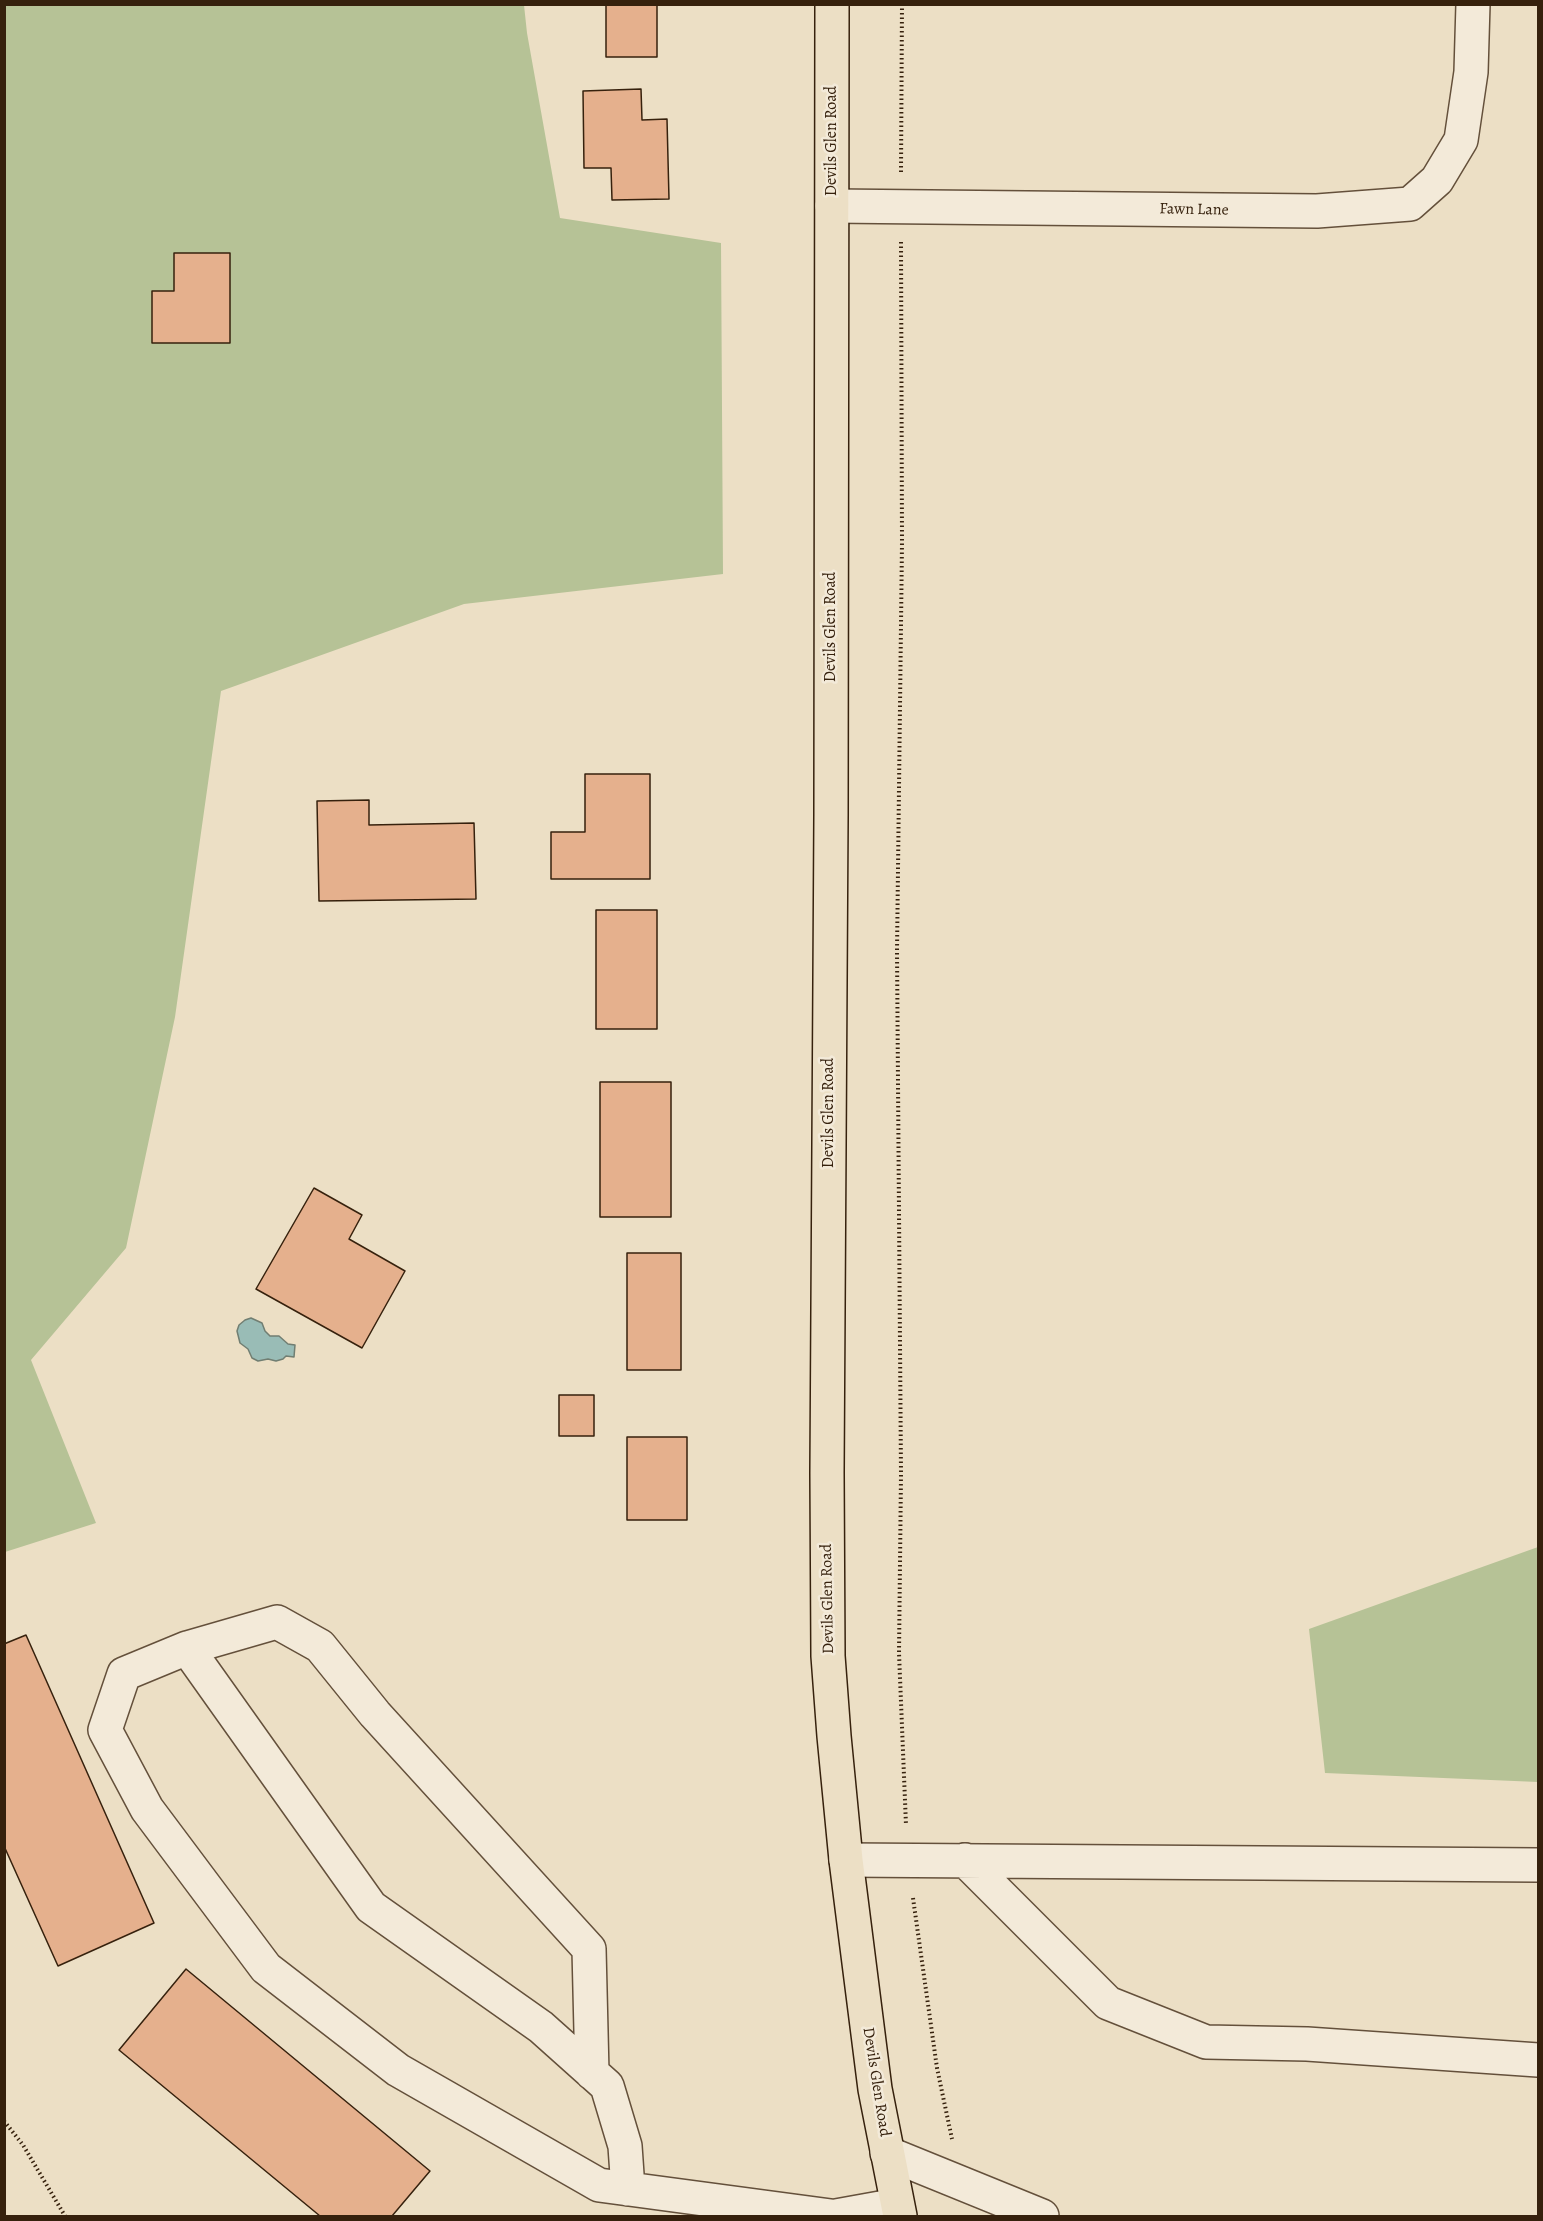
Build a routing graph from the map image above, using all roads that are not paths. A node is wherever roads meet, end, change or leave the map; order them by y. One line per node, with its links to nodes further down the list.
1 (832, 4): 3 (main road, Devils Glen Road)
2 (1473, 4): 3 (street, Fawn Lane)
3 (832, 206): 5 (main road, Devils Glen Road)
4 (187, 1648): 9 (street); 9 (street); 11 (street)
5 (846, 1860): 6 (street); 10 (main road, Devils Glen Road)
6 (965, 1860): 7 (street); 8 (street)
7 (1539, 1865)
8 (1539, 2060)
9 (592, 2073): 11 (street)
10 (887, 2153): 12 (main road, Devils Glen Road); 15 (street)
11 (628, 2189): 13 (street)
12 (898, 2211): 14 (street)
13 (831, 2217)
14 (836, 2217)
15 (1042, 2217)

